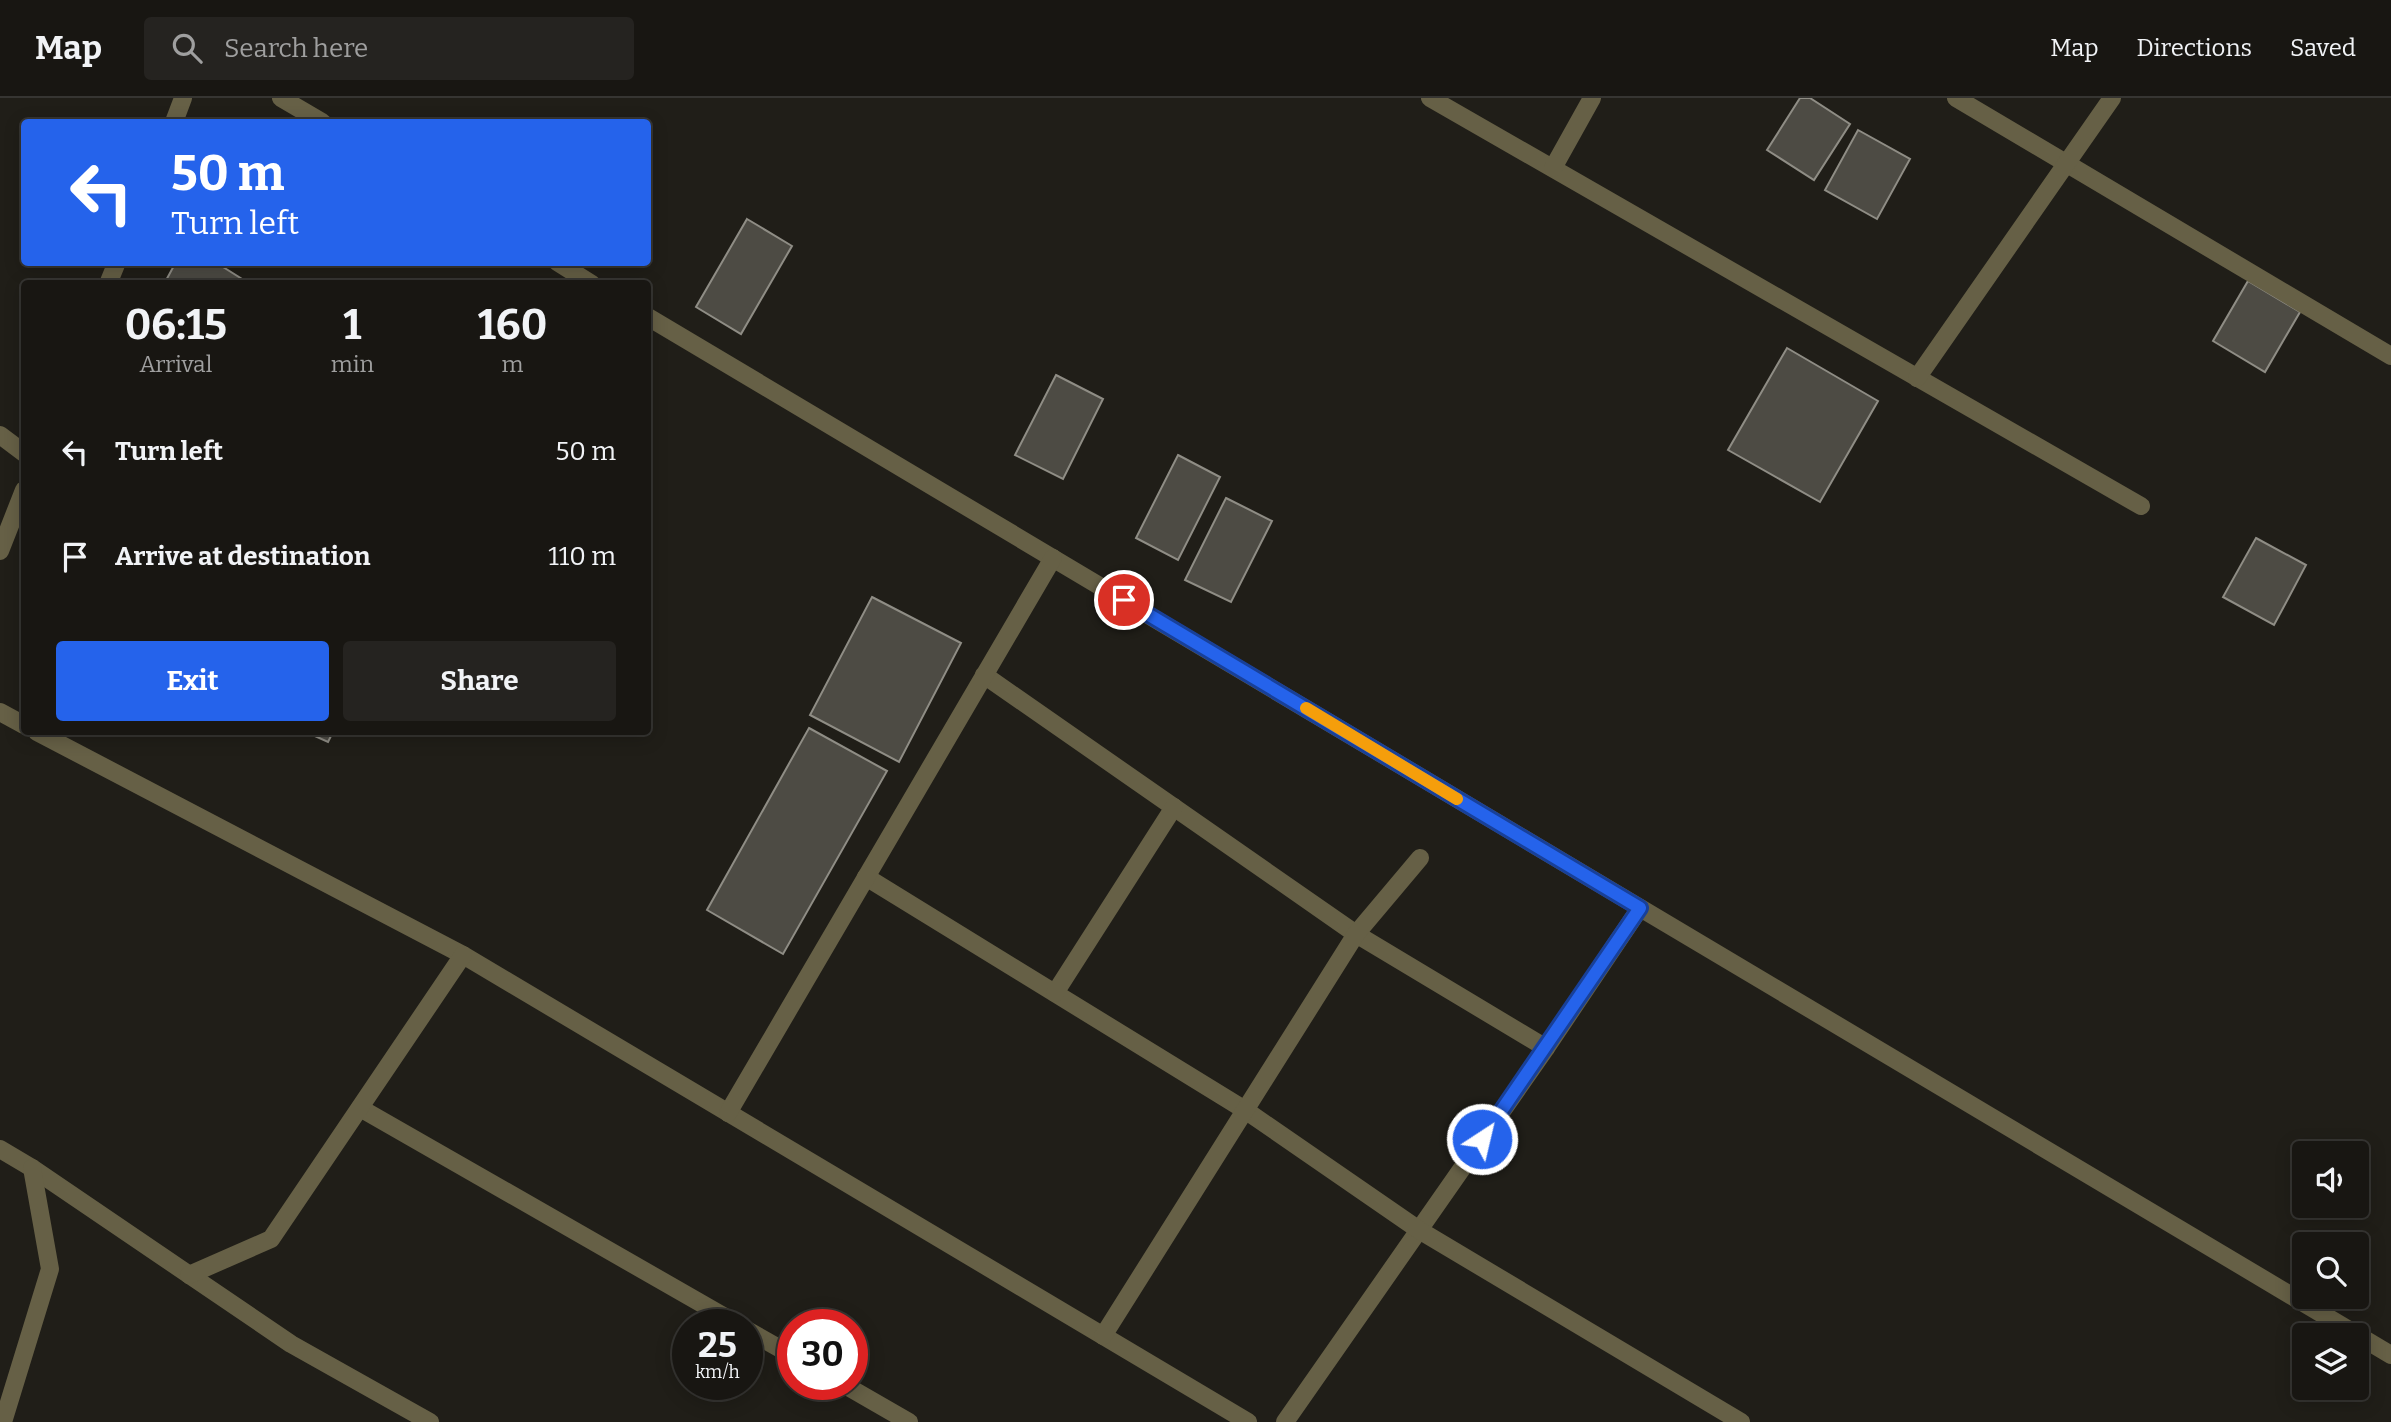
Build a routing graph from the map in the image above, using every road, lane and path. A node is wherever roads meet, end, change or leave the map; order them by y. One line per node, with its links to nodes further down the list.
1 (183, 98): 7 (street)
2 (281, 98): 8 (street)
3 (1430, 98): 10 (street)
4 (1592, 98): 10 (street)
5 (1955, 98): 9 (street)
6 (2112, 98): 9 (street)
7 (175, 119)
8 (317, 119)
9 (2068, 164): 14 (street); 15 (street)
10 (1553, 169): 15 (street)
11 (563, 266): 12 (street)
12 (586, 280)
13 (651, 319): 21 (street)
14 (2391, 356)
15 (1917, 378): 19 (street)
16 (0, 435): 17 (street)
17 (21, 451)
18 (21, 498): 20 (street)
19 (2141, 506)
20 (0, 551)
21 (1053, 558): 22 (street); 29 (street)
22 (984, 675): 26 (street); 28 (street)
23 (0, 712): 24 (street)
24 (21, 723)
25 (43, 735): 31 (street)
26 (1174, 807): 30 (street); 32 (street)
27 (1420, 858): 30 (street)
28 (866, 877): 32 (street); 36 (street)
29 (1640, 908): 33 (street); 43 (street)
30 (1356, 934): 33 (street); 35 (street)
31 (463, 955): 34 (street); 36 (street)
32 (1055, 993): 35 (street)
33 (1546, 1048): 39 (street)
34 (360, 1108): 40 (street); 41 (street)
35 (1245, 1110): 39 (street); 42 (street)
36 (728, 1113): 42 (street)
37 (0, 1149): 38 (street)
38 (32, 1168): 40 (street); 45 (street)
39 (1419, 1230): 49 (street); 50 (street)
40 (189, 1275): 46 (street)
41 (711, 1309)
42 (1103, 1336): 48 (street)
43 (2391, 1355)
44 (868, 1398): 47 (street)
45 (5, 1421)
46 (430, 1422)
47 (909, 1422)
48 (1248, 1422)
49 (1285, 1422)
50 (1741, 1422)

